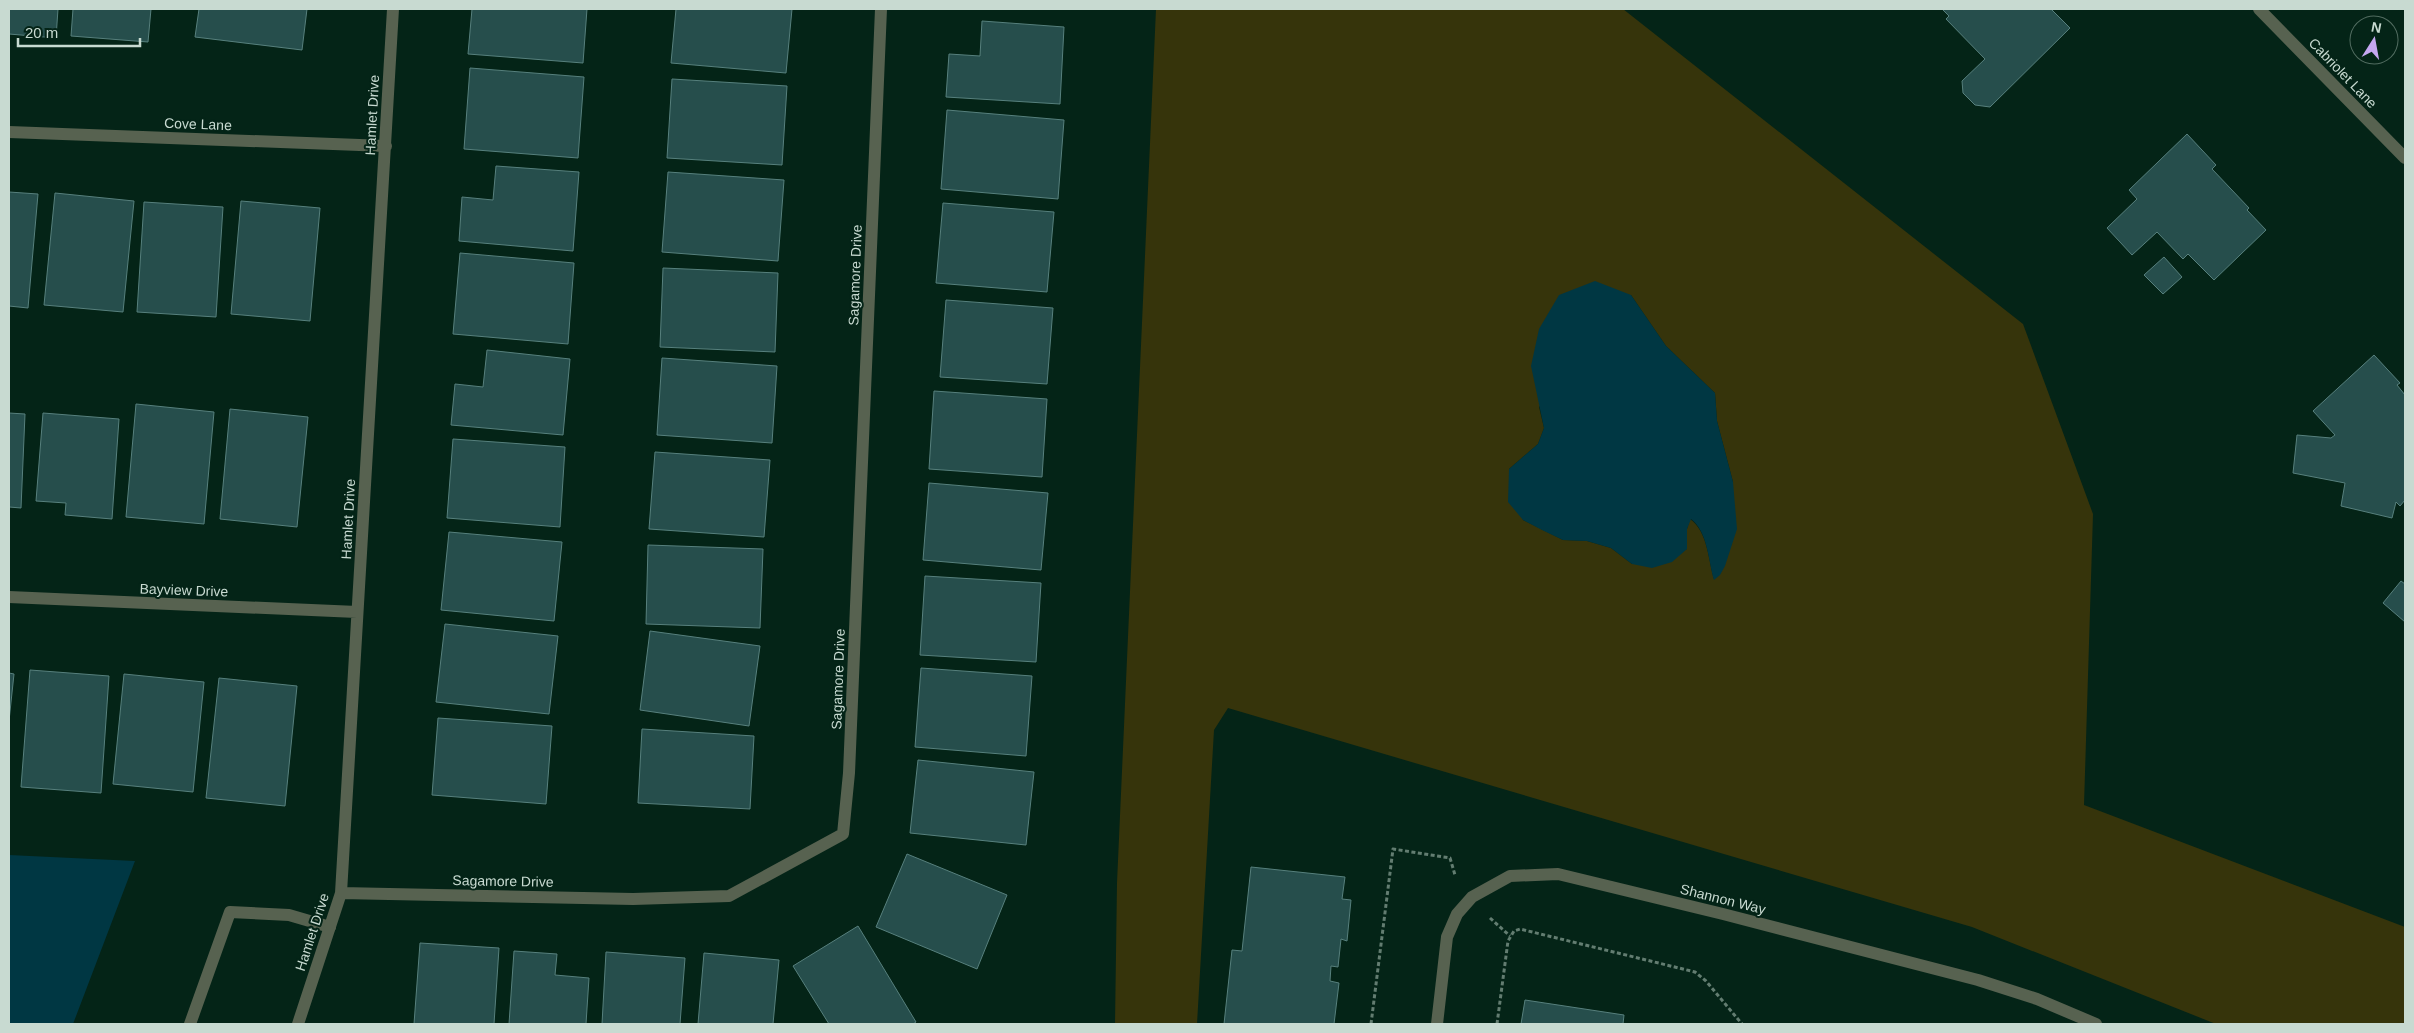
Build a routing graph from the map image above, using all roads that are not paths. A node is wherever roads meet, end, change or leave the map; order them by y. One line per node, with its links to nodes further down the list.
1 (393, 9): 5 (street, Hamlet Drive)
2 (881, 9): 9 (street, Sagamore Drive)
3 (2259, 9): 6 (street, Cabriolet Lane)
4 (9, 132): 5 (street, Cove Lane)
5 (386, 146): 8 (street, Hamlet Drive)
6 (2405, 158)
7 (9, 597): 8 (street, Bayview Drive)
8 (358, 612): 9 (street, Hamlet Drive)
9 (341, 893): 10 (street, Hamlet Drive)
10 (330, 927): 11 (street); 12 (street, Hamlet Drive)
11 (190, 1024)
12 (298, 1024)
13 (1436, 1024): 14 (street, Shannon Way)
14 (2096, 1024)

